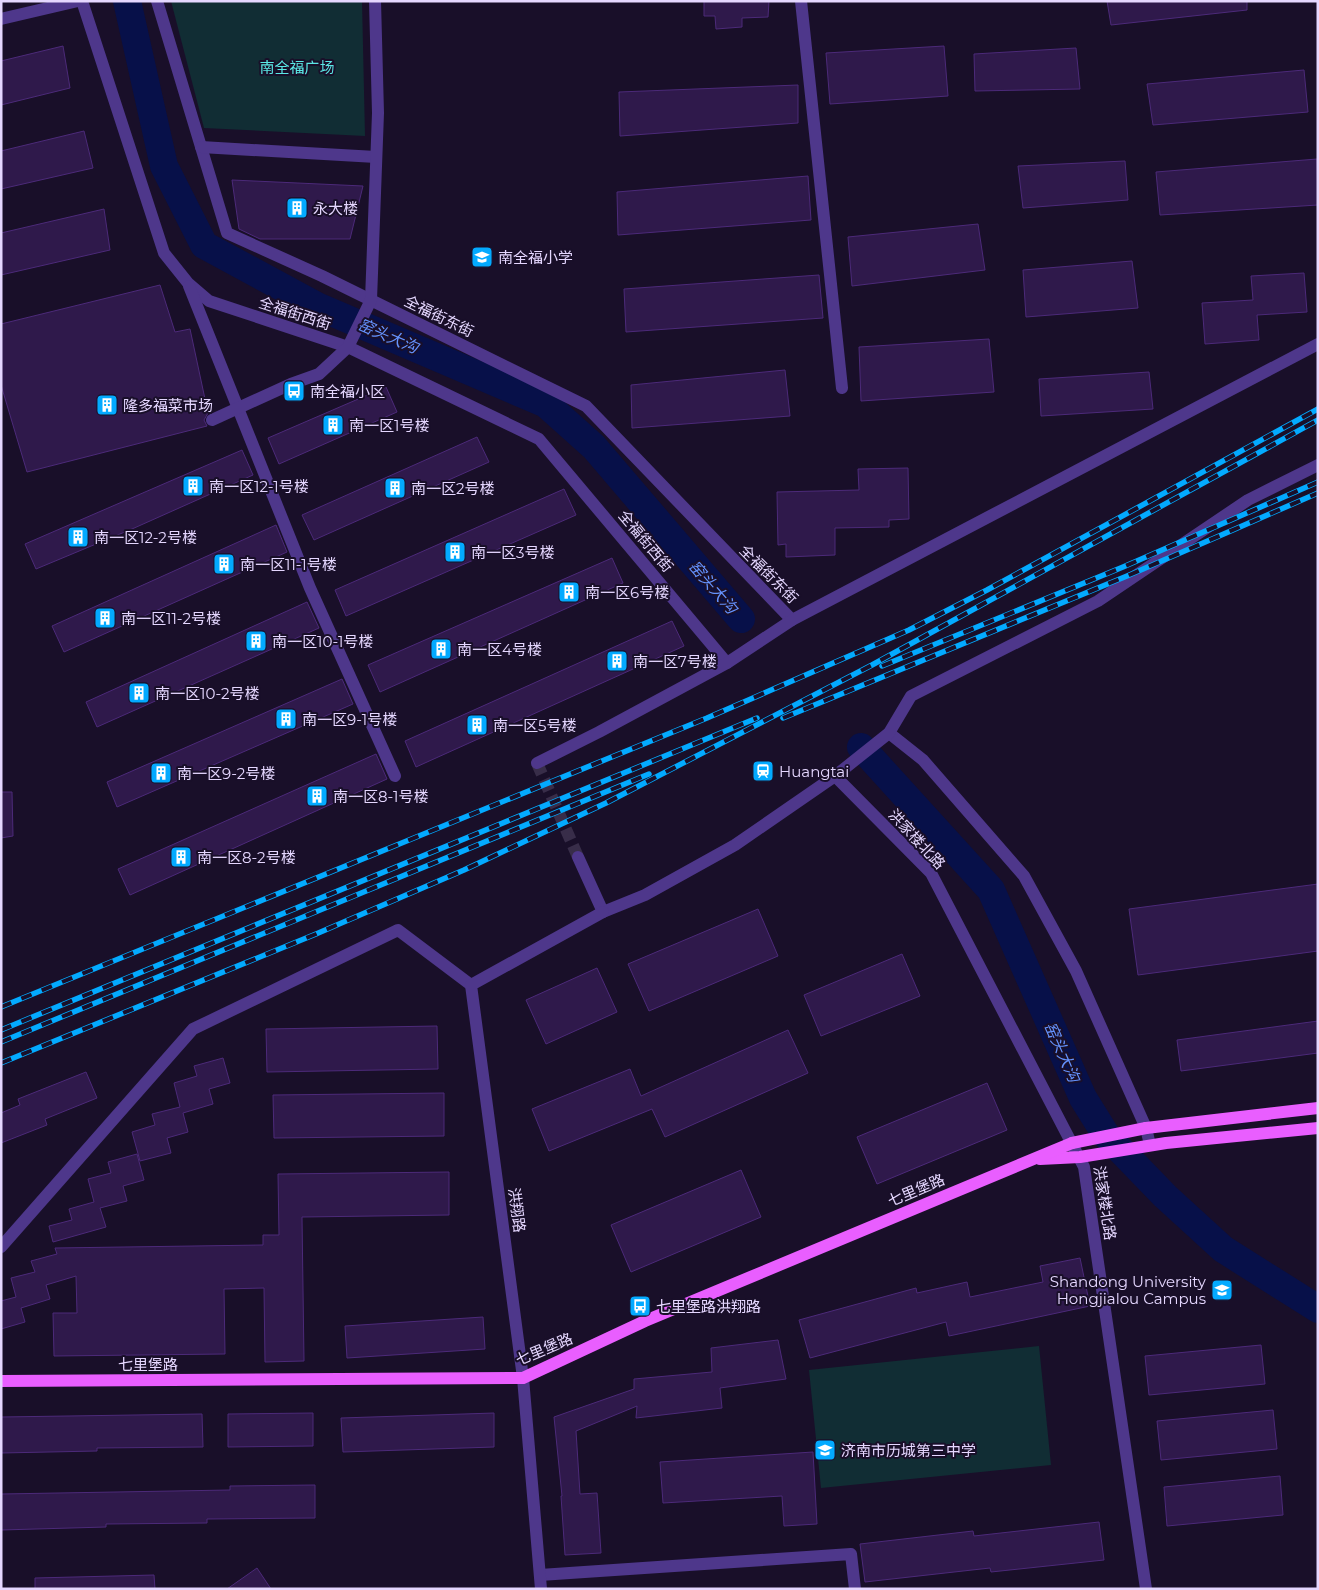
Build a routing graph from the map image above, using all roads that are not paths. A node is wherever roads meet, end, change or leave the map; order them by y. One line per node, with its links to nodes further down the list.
1 (78, 1): 6 (street)
2 (82, 1): 9 (street, 全福街西街)
3 (157, 1): 7 (street, 全福街东街)
4 (375, 1): 8 (street)
5 (801, 1): 13 (street)
6 (1, 19)
7 (201, 147): 8 (street); 10 (street, 全福街东街)
8 (376, 157): 10 (street)
9 (188, 283): 12 (street, 全福街西街); 14 (street)
10 (371, 300): 12 (street); 17 (street, 全福街东街)
11 (1318, 344): 17 (street)
12 (348, 347): 14 (street); 18 (street, 全福街西街)
13 (842, 388)
14 (238, 407): 15 (street); 21 (street)
15 (212, 420)
16 (1318, 465): 19 (street)
17 (792, 620): 18 (street)
18 (727, 663): 20 (street)
19 (889, 733): 22 (street); 27 (street)
20 (537, 763)
21 (394, 776)
22 (835, 776): 24 (street); 29 (street, 洪家楼北路)
23 (578, 857): 24 (street)
24 (603, 912): 25 (street)
25 (471, 985): 33 (street); 34 (street, 洪翔路)
26 (1318, 1108): 27 (main road, 七里堡路)
27 (1146, 1128): 29 (main road, 七里堡路, bridge); 30 (street)
28 (1318, 1128): 30 (main road, 七里堡路)
29 (1072, 1143): 31 (street, 洪家楼北路); 32 (main road, 七里堡路)
30 (1150, 1145): 31 (main road, 七里堡路)
31 (1080, 1157): 32 (main road, 七里堡路); 39 (street, 洪家楼北路)
32 (1030, 1159): 34 (main road, 七里堡路)
33 (1, 1247)
34 (523, 1378): 35 (main road, 七里堡路); 36 (street, 洪翔路)
35 (1, 1381)
36 (540, 1575): 37 (street, 洪翔路); 38 (street)
37 (541, 1589)
38 (856, 1589)
39 (1146, 1589)

